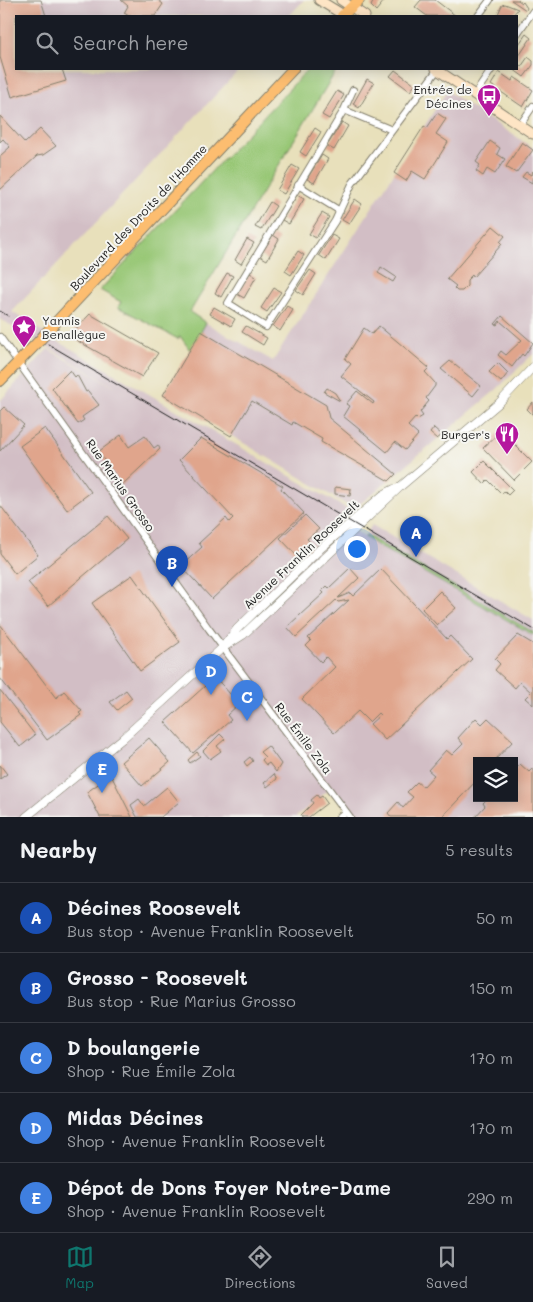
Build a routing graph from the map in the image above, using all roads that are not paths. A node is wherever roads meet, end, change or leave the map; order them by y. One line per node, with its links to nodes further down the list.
1 (319, 0): 6 (main road)
2 (341, 0): 4 (main road)
3 (490, 0): 9 (street)
4 (355, 4): 7 (main road); 8 (main road)
5 (533, 11): 10 (street)
6 (342, 15)
7 (345, 15)
8 (364, 15)
9 (479, 15)
10 (518, 33)
11 (292, 70): 25 (main road, Boulevard des Droits de l'Homme)
12 (436, 70): 20 (street)
13 (438, 70): 16 (main road)
14 (491, 70): 16 (street)
15 (353, 90): 18 (street)
16 (474, 94): 19 (main road)
17 (533, 106): 19 (street)
18 (344, 110): 20 (street); 22 (street)
19 (520, 125): 21 (main road)
20 (392, 130): 23 (street)
21 (533, 134)
22 (298, 185): 23 (street); 23 (street)
23 (340, 211)
24 (0, 337): 25 (street, Rue Marius Grosso)
25 (19, 361): 27 (main road, Boulevard des Droits de l'Homme); 28 (street, Rue Marius Grosso)
26 (533, 367): 28 (street, Avenue Franklin Roosevelt)
27 (0, 381)
28 (223, 647): 29 (street, Rue Émile Zola); 30 (street, Avenue Franklin Roosevelt)
29 (347, 814): 31 (street)
30 (26, 817)
31 (339, 817)

